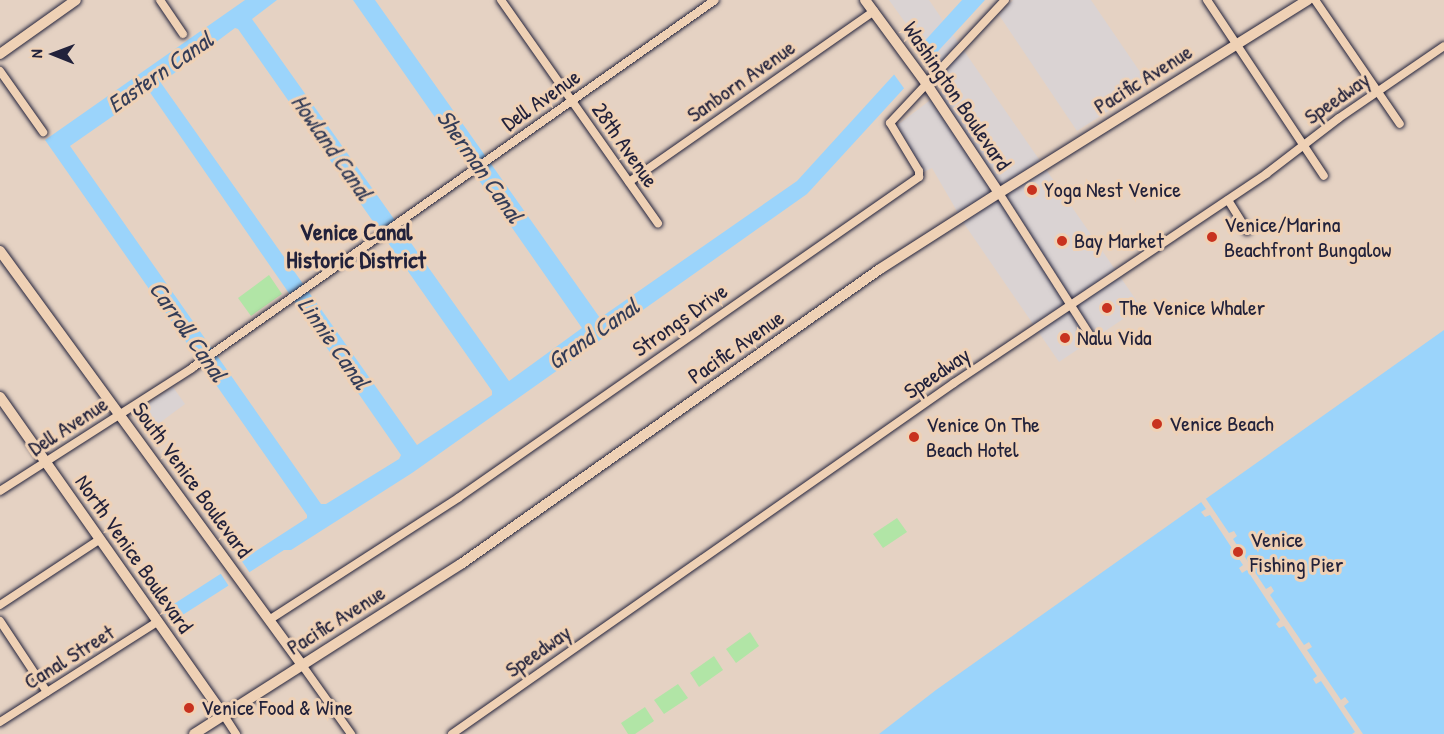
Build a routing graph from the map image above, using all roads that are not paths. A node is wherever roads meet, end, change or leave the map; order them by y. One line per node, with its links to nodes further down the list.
1 (76, 0): 14 (main road)
2 (159, 0): 11 (street)
3 (502, 0): 18 (street, 28th Avenue)
4 (715, 0): 18 (street, Dell Avenue)
5 (866, 0): 10 (main road, Washington Boulevard)
6 (1005, 0): 16 (street, Strongs Drive)
7 (1207, 0): 12 (street)
8 (1308, 0): 12 (main road, Pacific Avenue)
9 (1315, 0): 17 (street)
10 (874, 11): 16 (main road, Washington Boulevard); 23 (street, Sanborn Avenue)
11 (183, 34)
12 (1237, 44): 21 (street); 24 (main road, Pacific Avenue)
13 (1444, 46): 17 (street, Speedway)
14 (0, 54)
15 (0, 71): 20 (street)
16 (923, 79): 24 (main road, Washington Boulevard); 37 (street, Strongs Drive)
17 (1377, 92): 19 (street); 21 (street, Speedway)
18 (572, 100): 23 (street, 28th Avenue); 32 (street, Dell Avenue)
19 (1400, 124)
20 (42, 132)
21 (1304, 147): 22 (street); 25 (street, Speedway)
22 (1324, 176)
23 (629, 182): 26 (street, 28th Avenue)
24 (999, 193): 29 (street, Washington Boulevard); 40 (main road, Pacific Avenue)
25 (1228, 200): 27 (street); 29 (street, Speedway)
26 (658, 223)
27 (1247, 230)
28 (0, 251): 32 (main road, South Venice Boulevard)
29 (1071, 305): 30 (street, Washington Boulevard); 47 (street, Speedway)
30 (1091, 337)
31 (0, 397): 33 (main road, North Venice Boulevard)
32 (120, 414): 33 (street, Dell Avenue); 37 (main road, South Venice Boulevard)
33 (46, 462): 34 (street, Dell Avenue); 35 (main road, North Venice Boulevard)
34 (0, 491)
35 (99, 540): 36 (street); 39 (main road, North Venice Boulevard)
36 (0, 605)
37 (269, 620): 40 (main road, South Venice Boulevard)
38 (0, 621): 41 (street)
39 (157, 622): 41 (street, Canal Street); 42 (main road, North Venice Boulevard)
40 (302, 665): 42 (main road, Pacific Avenue); 46 (street, South Venice Boulevard)
41 (47, 692): 43 (street, Canal Street)
42 (223, 714): 44 (main road, Pacific Avenue); 45 (street, North Venice Boulevard)
43 (0, 722)
44 (194, 734)
45 (236, 734)
46 (351, 734)
47 (452, 734)

